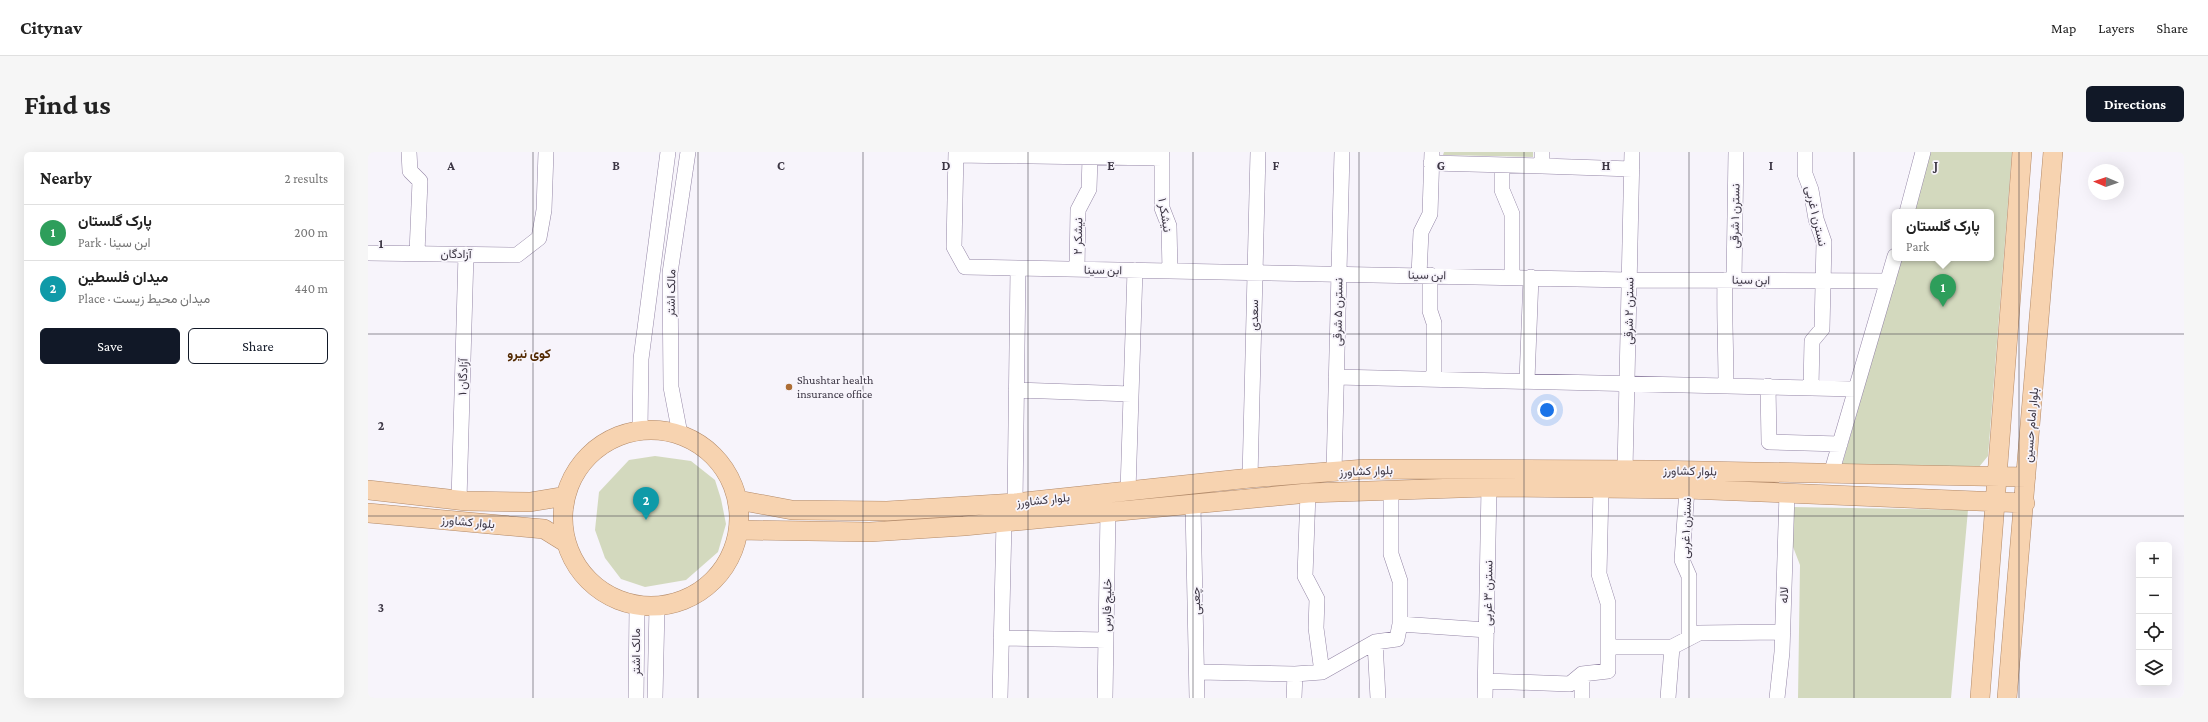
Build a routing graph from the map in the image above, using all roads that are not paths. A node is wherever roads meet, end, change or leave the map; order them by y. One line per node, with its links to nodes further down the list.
1 (409, 152): 23 (street)
2 (546, 152): 24 (street, آزادگان)
3 (668, 152): 49 (street, مالک اشتر)
4 (688, 152): 50 (street, مالک اشتر)
5 (1258, 152): 30 (street, سعدی)
6 (1342, 152): 31 (street, نسترن ۵ شرقی)
7 (1632, 152): 20 (street, نسترن ۲ شرقی)
8 (1736, 152): 36 (street, نسترن ۱ شرقی)
9 (1805, 152): 37 (street, نسترن ۱ غربی)
10 (1923, 152): 21 (street)
11 (2022, 152): 55 (main road)
12 (2053, 152): 56 (main road, بلوار امام حسین)
13 (956, 154): 14 (street); 26 (street, ابن سینا)
14 (1050, 154): 17 (street)
15 (1162, 155): 17 (street); 29 (street, نیشکر ۱)
16 (1432, 157): 19 (street); 32 (street)
17 (1090, 158): 27 (street, نیشکر ۲)
18 (1542, 159): 19 (street); 20 (street)
19 (1502, 165): 33 (street)
20 (1632, 169): 35 (street, نسترن ۲ شرقی)
21 (1908, 209)
22 (368, 253): 23 (street, آزادگان)
23 (417, 254): 24 (street, آزادگان)
24 (466, 254): 67 (street, آزادگان ۱)
25 (1894, 261): 38 (street)
26 (1018, 269): 27 (street, ابن سینا); 47 (street)
27 (1077, 270): 28 (street, ابن سینا)
28 (1135, 270): 29 (street, ابن سینا); 48 (street)
29 (1170, 271): 30 (street, ابن سینا)
30 (1255, 272): 31 (street, ابن سینا); 57 (street, سعدی)
31 (1339, 273): 32 (street, ابن سینا); 39 (street, نسترن ۵ شرقی)
32 (1425, 275): 33 (street, ابن سینا); 40 (street)
33 (1512, 277): 34 (street, ابن سینا)
34 (1531, 277): 35 (street, ابن سینا); 41 (street)
35 (1629, 280): 36 (street, ابن سینا); 42 (street, نسترن ۲ شرقی)
36 (1730, 280): 37 (street, ابن سینا); 43 (street, نسترن ۱ شرقی)
37 (1824, 281): 38 (street, ابن سینا); 45 (street)
38 (1888, 281): 46 (street)
39 (1336, 377): 40 (street); 53 (street, نسترن ۵ شرقی)
40 (1434, 379): 41 (street)
41 (1528, 380): 42 (street)
42 (1627, 382): 43 (street); 52 (street, نسترن ۲ شرقی)
43 (1726, 385): 44 (street)
44 (1768, 386): 45 (street); 51 (street)
45 (1812, 387): 46 (street)
46 (1856, 389): 51 (street)
47 (1016, 390): 48 (street); 70 (street)
48 (1131, 394): 63 (street)
49 (640, 430): 50 (main road); 66 (main road)
50 (680, 434): 68 (main road)
51 (1840, 444): 54 (street)
52 (1625, 470): 53 (main road, بلوار کشاورز); 54 (main road, بلوار کشاورز)
53 (1334, 472): 57 (main road, بلوار کشاورز)
54 (1831, 474): 55 (main road, بلوار کشاورز)
55 (1996, 476): 56 (main road, بلوار کشاورز); 69 (main road)
56 (2026, 477): 71 (main road, بلوار امام حسین)
57 (1250, 478): 63 (main road, بلوار کشاورز)
58 (1489, 487): 59 (main road, بلوار کشاورز); 62 (main road, بلوار کشاورز); 81 (street, نسترن ۳ غربی)
59 (1601, 489): 60 (main road, بلوار کشاورز); 87 (street)
60 (1687, 489): 65 (main road, بلوار کشاورز); 84 (street, نسترن ۱ غربی)
61 (368, 490): 67 (main road, بلوار کشاورز)
62 (1391, 490): 64 (main road, بلوار کشاورز); 80 (street)
63 (1128, 491): 70 (main road, بلوار کشاورز)
64 (1308, 493): 72 (main road, بلوار کشاورز); 90 (street)
65 (1788, 493): 69 (main road, بلوار کشاورز); 82 (street, لاله)
66 (566, 496): 67 (main road, بلوار کشاورز); 77 (main road)
67 (459, 500)
68 (738, 500): 70 (main road, بلوار کشاورز); 76 (main road)
69 (1996, 501): 71 (main road, بلوار کشاورز); 105 (main road)
70 (1015, 503)
71 (2024, 503): 106 (main road, بلوار امام حسین)
72 (1193, 505): 73 (main road, بلوار کشاورز); 89 (street, چعبی)
73 (1108, 511): 75 (main road, بلوار کشاورز); 85 (street, خلیج فارس)
74 (368, 513): 77 (main road, بلوار کشاورز)
75 (1004, 522): 76 (main road, بلوار کشاورز); 83 (street)
76 (739, 530): 79 (main road)
77 (565, 542): 78 (main road)
78 (637, 607): 79 (main road); 94 (street, مالک اشتر)
79 (657, 608): 95 (street, مالک اشتر)
80 (1400, 624): 81 (street); 86 (street)
81 (1487, 630): 93 (street, نسترن ۳ غربی)
82 (1783, 632): 84 (street); 104 (street, لاله)
83 (1001, 638): 85 (street); 96 (street)
84 (1689, 638): 88 (street)
85 (1106, 640): 97 (street, خلیج فارس)
86 (1375, 642): 90 (street); 100 (street)
87 (1609, 647): 88 (street); 92 (street)
88 (1672, 647): 103 (street)
89 (1198, 672): 91 (street); 98 (street, چعبی)
90 (1322, 672): 91 (street)
91 (1295, 674): 99 (street)
92 (1582, 674): 93 (street); 102 (street)
93 (1486, 681): 101 (street, نسترن ۳ غربی)
94 (636, 698)
95 (655, 698)
96 (1000, 698)
97 (1105, 698)
98 (1197, 698)
99 (1294, 698)
100 (1378, 698)
101 (1485, 698)
102 (1582, 698)
103 (1668, 698)
104 (1777, 698)
105 (1980, 698)
106 (2007, 698)

